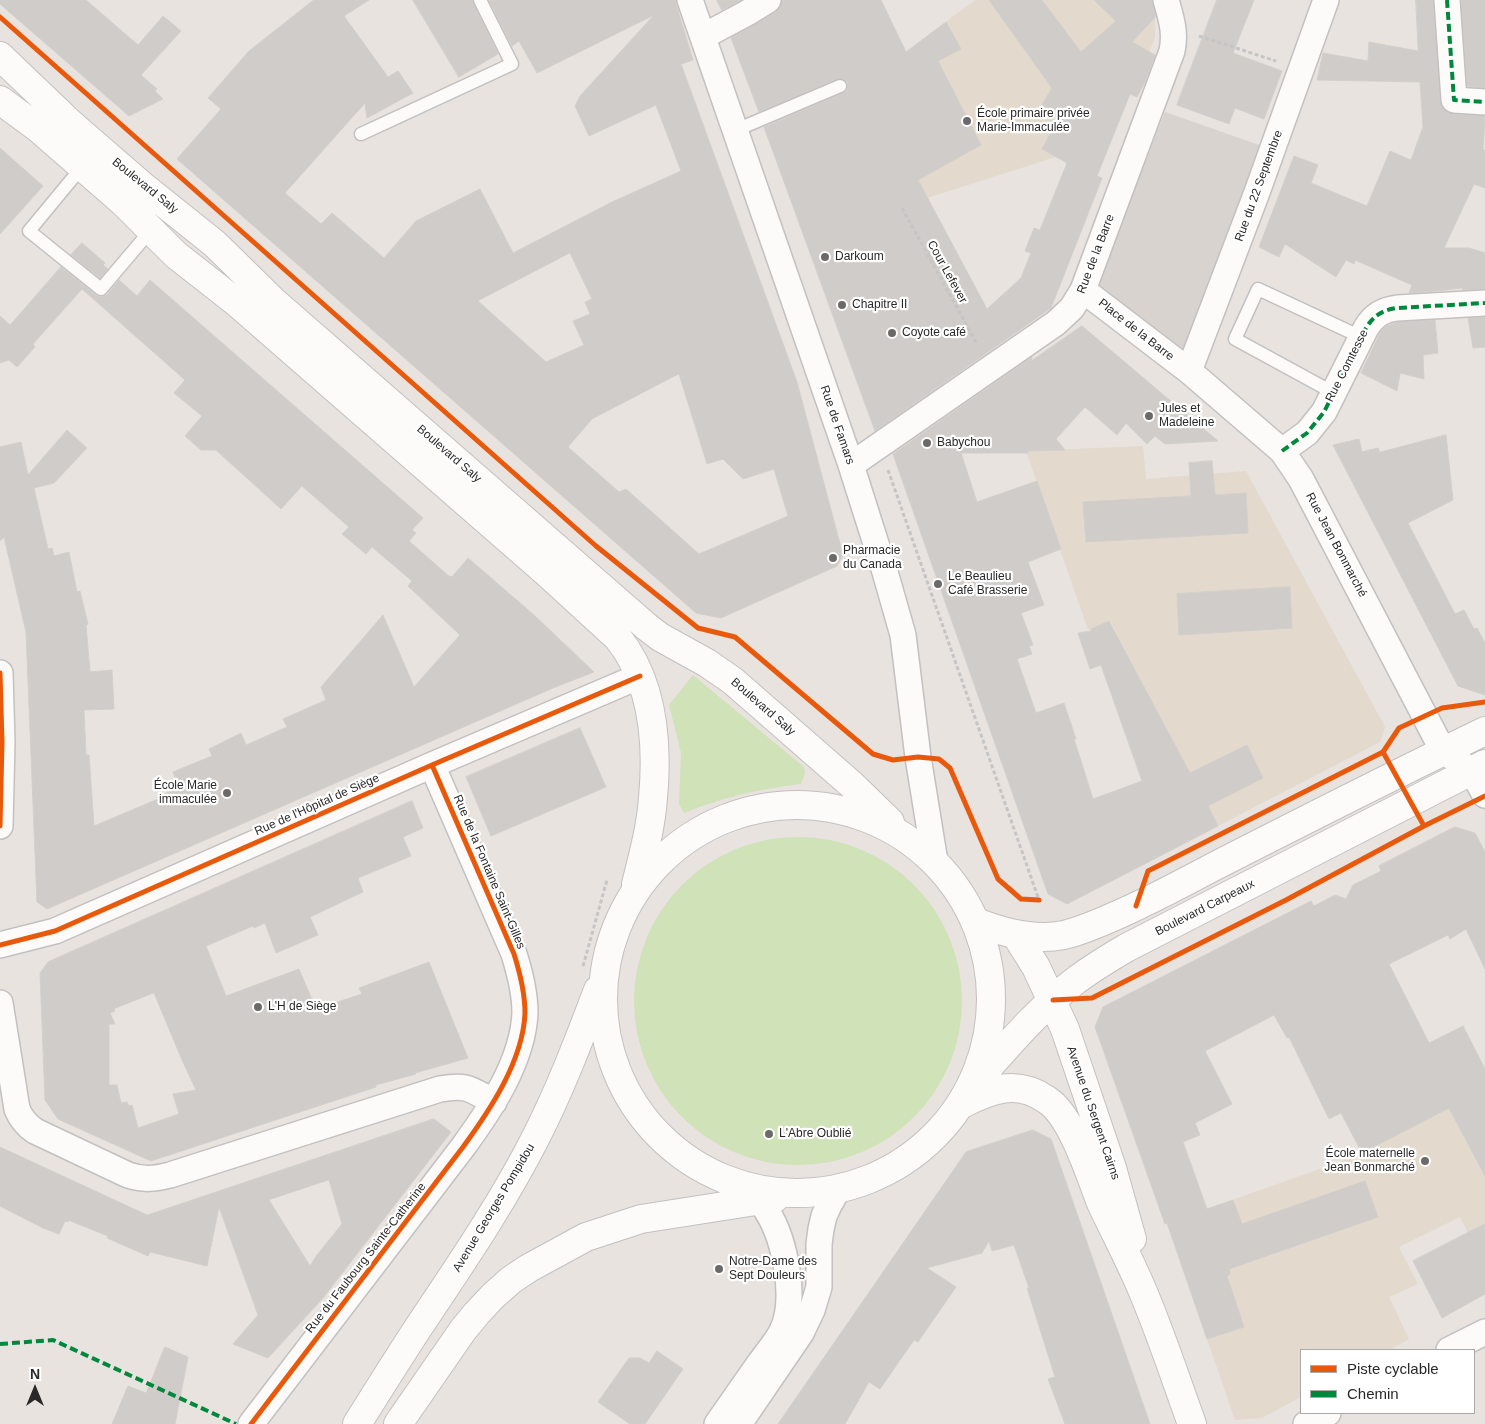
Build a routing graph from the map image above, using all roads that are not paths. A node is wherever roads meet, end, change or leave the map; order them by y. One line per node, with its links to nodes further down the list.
1 (480, 0): 13 (lane)
2 (690, 0): 7 (street, Rue de Famars)
3 (768, 0): 7 (street)
4 (1166, 0): 16 (street, Rue de la Barre)
5 (1326, 0): 19 (street, Rue du 22 Septembre)
6 (1447, 0): 11 (street)
7 (704, 36): 12 (street, Rue de Famars)
8 (0, 56): 32 (main road, Boulevard Saly)
9 (840, 86): 12 (lane)
10 (0, 100): 14 (main road, Boulevard Saly)
11 (1485, 102)
12 (736, 130): 22 (street, Rue de Famars)
13 (361, 134)
14 (82, 166): 15 (main road, Boulevard Saly); 15 (lane)
15 (151, 230): 23 (main road, Boulevard Saly)
16 (1083, 290): 19 (street, Place de la Barre); 22 (street, Rue de la Barre)
17 (1485, 303): 18 (street, Rue Comtesse)
18 (1361, 338): 20 (street, Rue Comtesse); 20 (lane)
19 (1189, 371): 21 (street, Rue Jean Bonmarché)
20 (1334, 393): 21 (street, Rue Comtesse)
21 (1282, 452): 26 (street, Rue Jean Bonmarché)
22 (851, 466): 33 (street, Rue de Famars)
23 (640, 676): 27 (street, Rue de l'Hôpital de Siège); 34 (main road, Boulevard Saly)
24 (0, 682): 30 (street)
25 (1485, 731): 26 (main road)
26 (1444, 751): 28 (street); 36 (main road)
27 (432, 765): 37 (street, Rue de l'Hôpital de Siège); 42 (street, Rue de la Fontaine Saint-Gilles)
28 (1479, 768): 29 (street); 39 (main road, Boulevard Carpeaux)
29 (1485, 796)
30 (0, 821): 31 (street)
31 (0, 826)
32 (907, 839): 33 (main road); 34 (main road)
33 (935, 862): 35 (main road)
34 (634, 892): 38 (main road)
35 (976, 922): 36 (main road); 41 (main road)
36 (1016, 935): 39 (main road, Avenue du Sergent Cairns)
37 (0, 945)
38 (592, 975): 44 (main road); 50 (main road, Avenue Georges Pompidou)
39 (1053, 1000): 41 (main road, Boulevard Carpeaux); 45 (main road, Avenue du Sergent Cairns)
40 (0, 1002): 42 (street)
41 (965, 1097): 43 (main road); 45 (main road, Avenue du Sergent Cairns)
42 (494, 1102): 49 (street, Rue du Faubourg Sainte-Catherine)
43 (839, 1188): 44 (main road); 53 (street)
44 (752, 1193): 51 (main road); 52 (street)
45 (1146, 1299): 54 (main road, Avenue du Sergent Cairns)
46 (1485, 1332): 47 (street)
47 (1451, 1349)
48 (1326, 1414): 55 (street)
49 (251, 1424)
50 (357, 1424)
51 (398, 1424)
52 (717, 1424)
53 (739, 1424)
54 (1192, 1424)
55 (1306, 1424)

